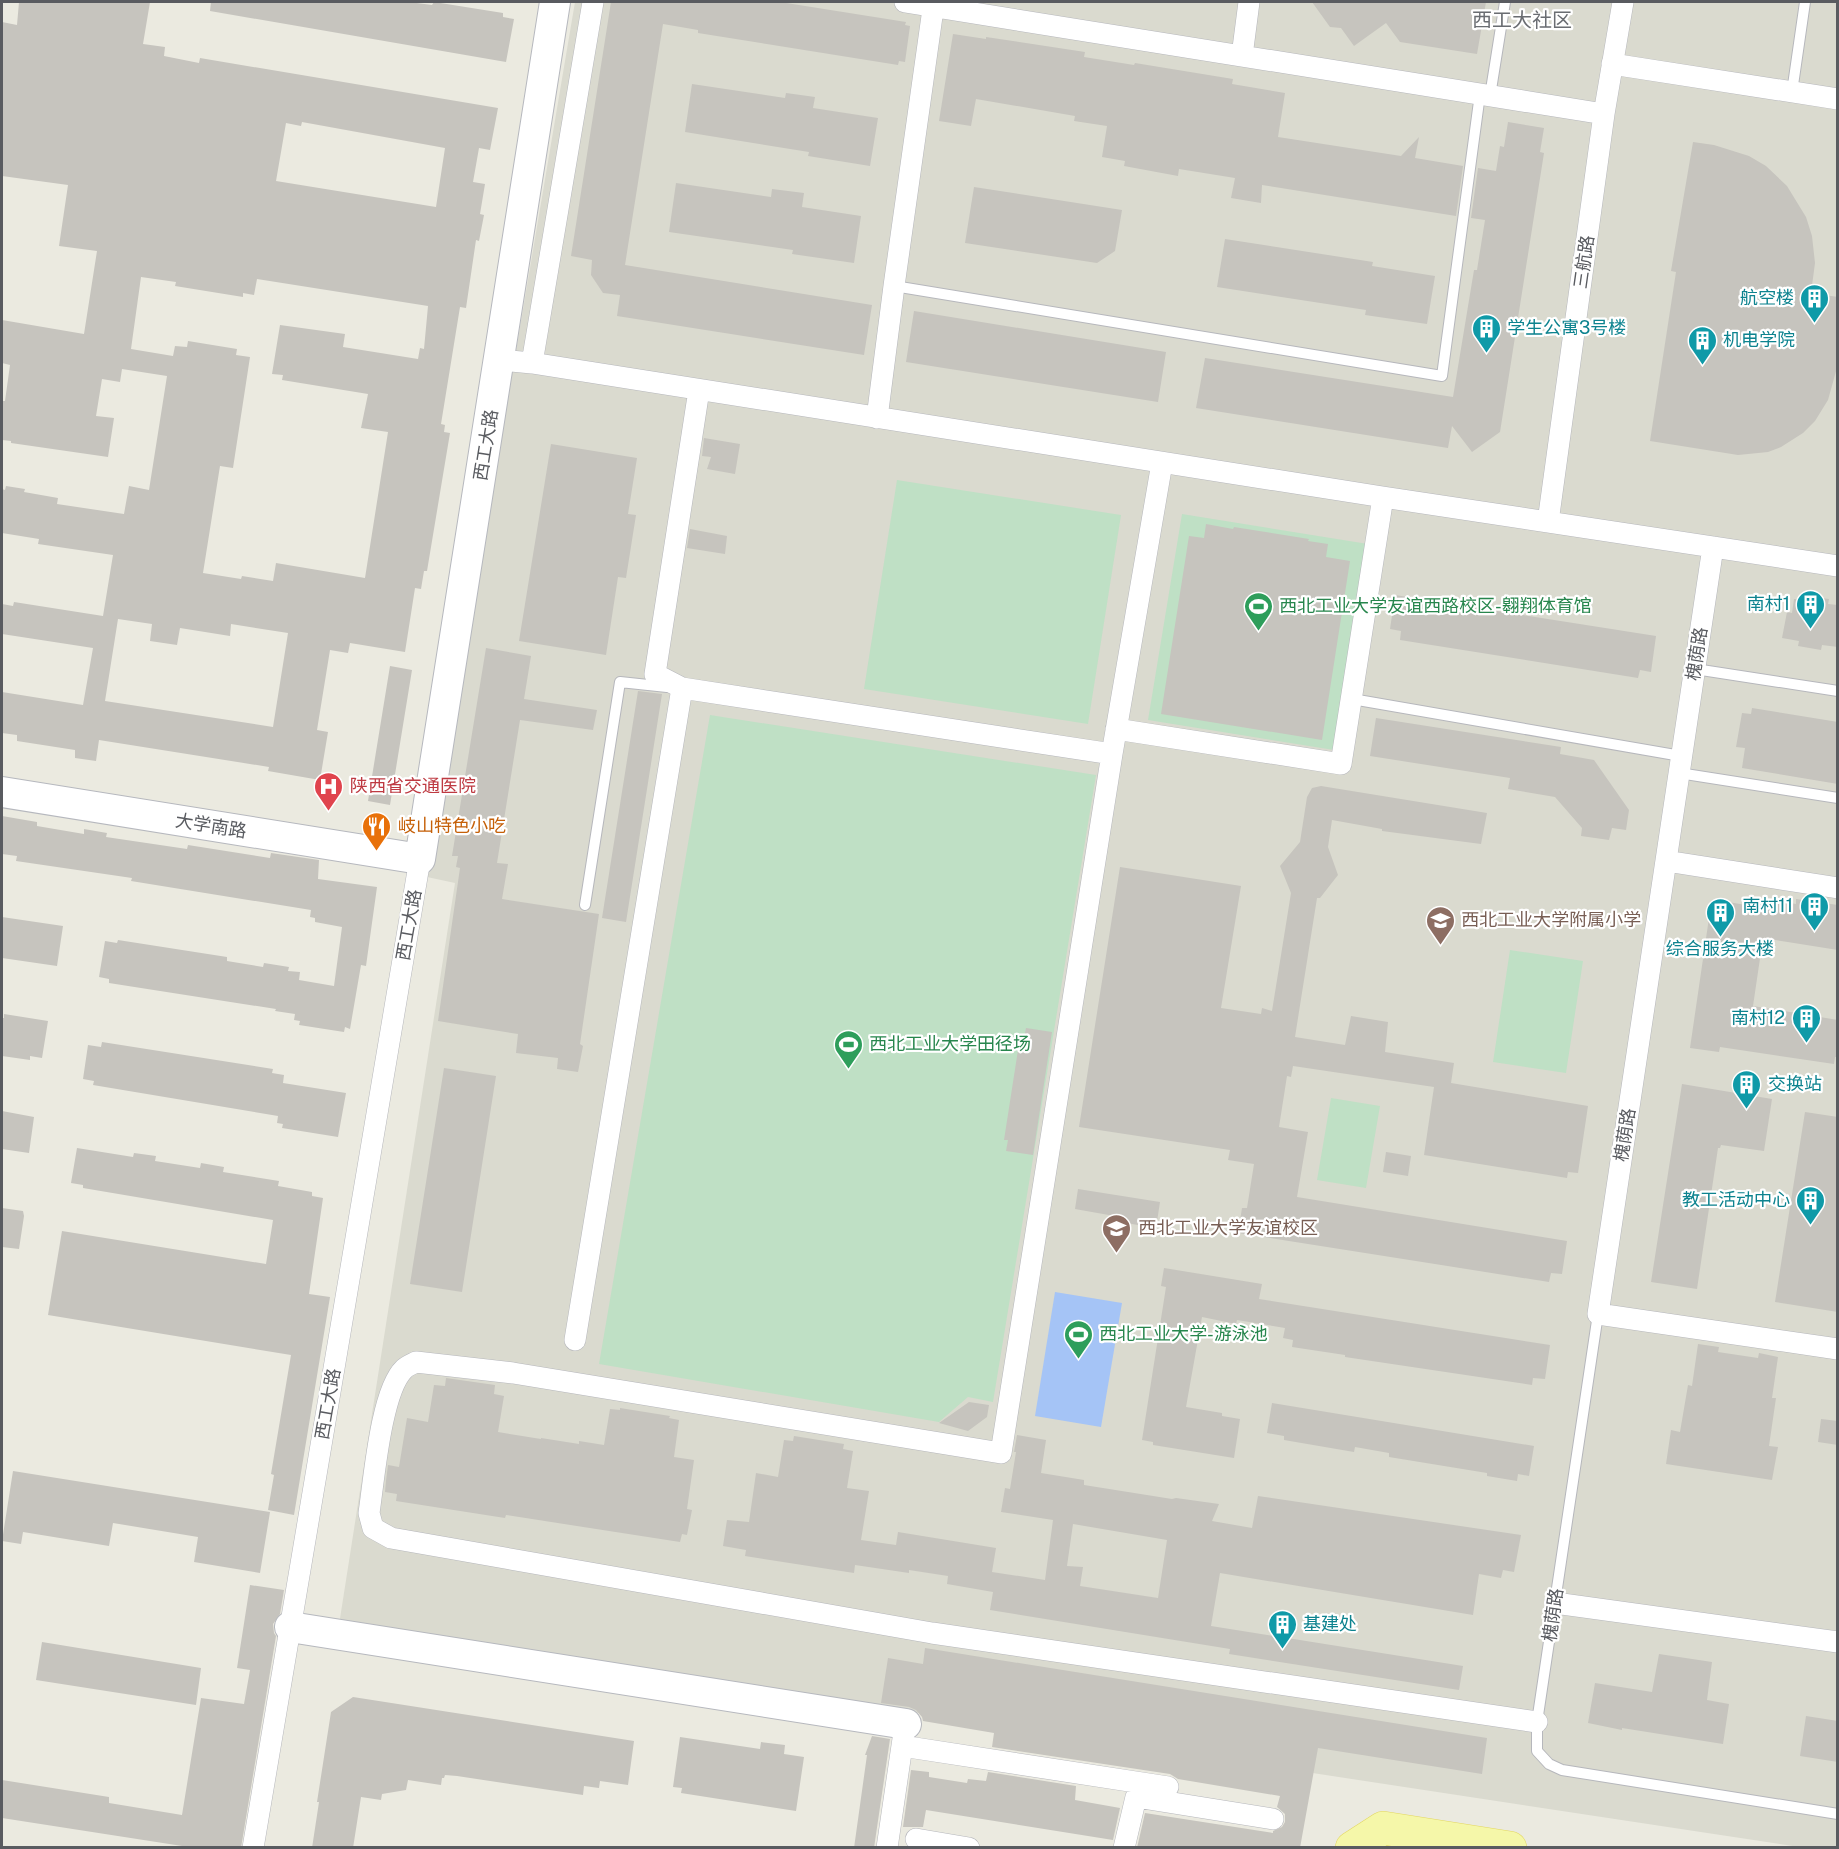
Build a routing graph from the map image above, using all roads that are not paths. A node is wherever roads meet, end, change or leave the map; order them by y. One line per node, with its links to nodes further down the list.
1 (555, 2): 16 (street, 西工大路)
2 (593, 2): 17 (street)
3 (905, 2): 8 (street)
4 (1249, 2): 9 (street)
5 (1504, 2): 12 (lane)
6 (1623, 2): 10 (street, 三航路)
7 (1805, 2): 11 (lane)
8 (934, 4): 9 (street); 15 (street)
9 (1242, 56): 12 (street)
10 (1612, 64): 11 (street); 14 (street, 三航路)
11 (1792, 92): 13 (street)
12 (1485, 95): 14 (street); 15 (lane)
13 (1838, 99)
14 (1604, 114): 22 (street, 三航路)
15 (894, 286): 19 (street)
16 (499, 360): 17 (street); 34 (street, 西工大路)
17 (532, 363): 18 (street)
18 (699, 390): 19 (street); 26 (street)
19 (877, 418): 20 (street)
20 (1162, 463): 21 (street); 29 (street)
21 (1383, 497): 22 (street); 28 (street)
22 (1548, 522): 23 (street)
23 (1713, 547): 24 (street); 25 (street, 槐荫路)
24 (1838, 566)
25 (1695, 669): 27 (lane); 31 (street, 槐荫路)
26 (682, 688): 30 (street); 37 (lane); 39 (street)
27 (1838, 691)
28 (1352, 699): 29 (street); 31 (lane)
29 (1116, 729): 30 (street)
30 (1112, 754): 44 (street)
31 (1680, 764): 33 (lane); 35 (street, 槐荫路)
32 (2, 792): 34 (street, 大学南路)
33 (1838, 798)
34 (420, 859): 42 (street, 西工大路)
35 (1666, 861): 36 (street); 38 (street, 槐荫路)
36 (1838, 888)
37 (585, 905)
38 (1598, 1314): 40 (street); 41 (lane, 槐荫路)
39 (575, 1340)
40 (1838, 1349)
41 (1555, 1602): 43 (street); 44 (lane, 槐荫路)
42 (290, 1627): 45 (street); 50 (street, 西工大路)
43 (1838, 1642)
44 (1537, 1722): 47 (lane, 槐荫路)
45 (904, 1735): 46 (street); 51 (street)
46 (1167, 1787)
47 (1838, 1814)
48 (1273, 1819): 53 (street)
49 (915, 1839): 52 (street)
50 (253, 1848)
51 (886, 1848)
52 (969, 1848)
53 (1124, 1848)
54 (1352, 1848): 55 (main road)
55 (1510, 1848)

